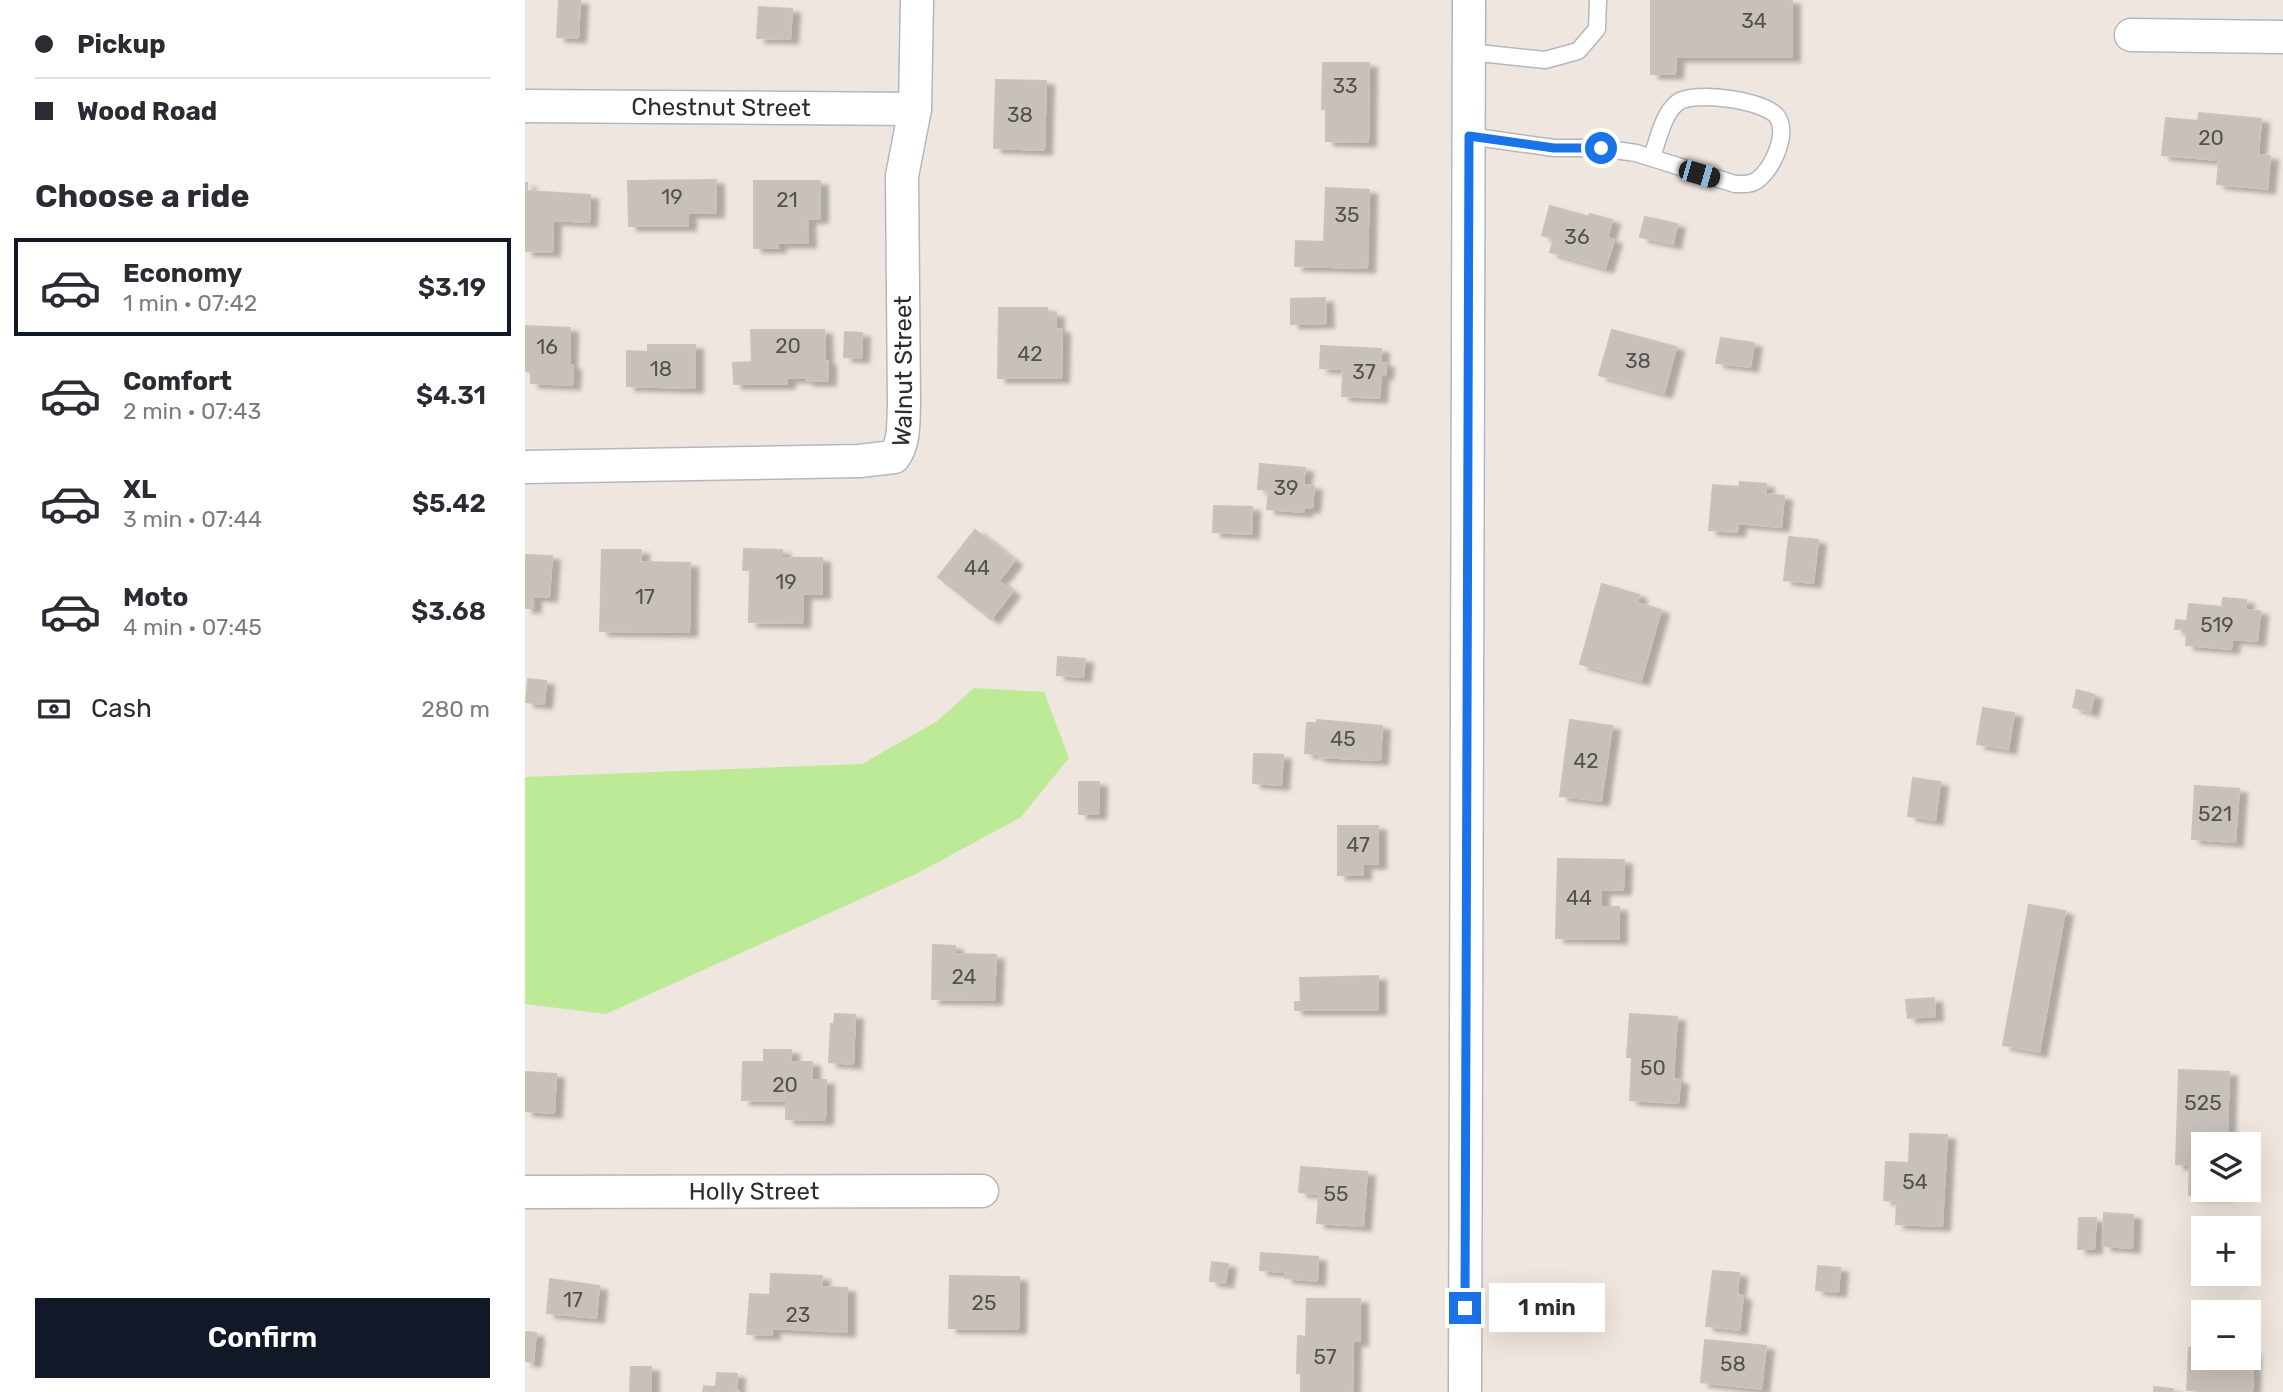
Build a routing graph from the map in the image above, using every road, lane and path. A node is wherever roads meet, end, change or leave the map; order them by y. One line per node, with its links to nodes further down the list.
1 (917, 0): 8 (street, Walnut Street)
2 (1469, 0): 6 (street)
3 (1598, 0): 6 (lane)
4 (2131, 35): 5 (street)
5 (2283, 37)
6 (1469, 52): 9 (street)
7 (525, 106): 8 (street, Chestnut Street)
8 (915, 109): 11 (street, Walnut Street)
9 (1469, 136): 10 (lane); 14 (street)
10 (1652, 157): 10 (lane)
11 (525, 467)
12 (982, 1191): 13 (street, Holly Street)
13 (525, 1192)
14 (1465, 1392)

